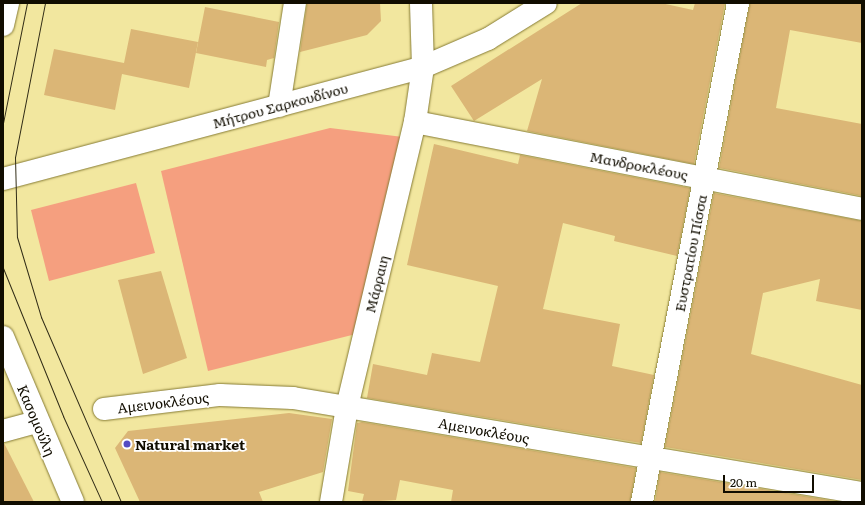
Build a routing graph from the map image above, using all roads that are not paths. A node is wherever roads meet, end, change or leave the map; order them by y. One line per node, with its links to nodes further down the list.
1 (8, 3): 6 (street)
2 (295, 3): 8 (street)
3 (421, 3): 7 (street, Μάρραιη)
4 (546, 3): 7 (street, Μήτρου Σαρκουδίνου)
5 (738, 3): 10 (street, Ευστρατίου Πίσσα)
6 (3, 25)
7 (423, 67): 8 (street, Μήτρου Σαρκουδίνου); 9 (street, Μάρραιη)
8 (279, 106): 11 (street, Μήτρου Σαρκουδίνου)
9 (415, 122): 10 (street, Μανδροκλέους); 14 (street, Μάρραιη)
10 (704, 178): 12 (street, Μανδροκλέους); 18 (street, Ευστρατίου Πίσσα)
11 (3, 179)
12 (862, 209)
13 (3, 337): 16 (street, Κασομούλη)
14 (347, 407): 15 (street, Αμεινοκλέους); 18 (street, Αμεινοκλέους); 21 (street, Μάρραιη)
15 (104, 409)
16 (37, 422): 17 (street); 20 (street, Κασομούλη)
17 (3, 432)
18 (650, 458): 19 (street, Αμεινοκλέους); 22 (street, Ευστρατίου Πίσσα)
19 (862, 493)
20 (73, 502)
21 (331, 502)
22 (642, 502)

